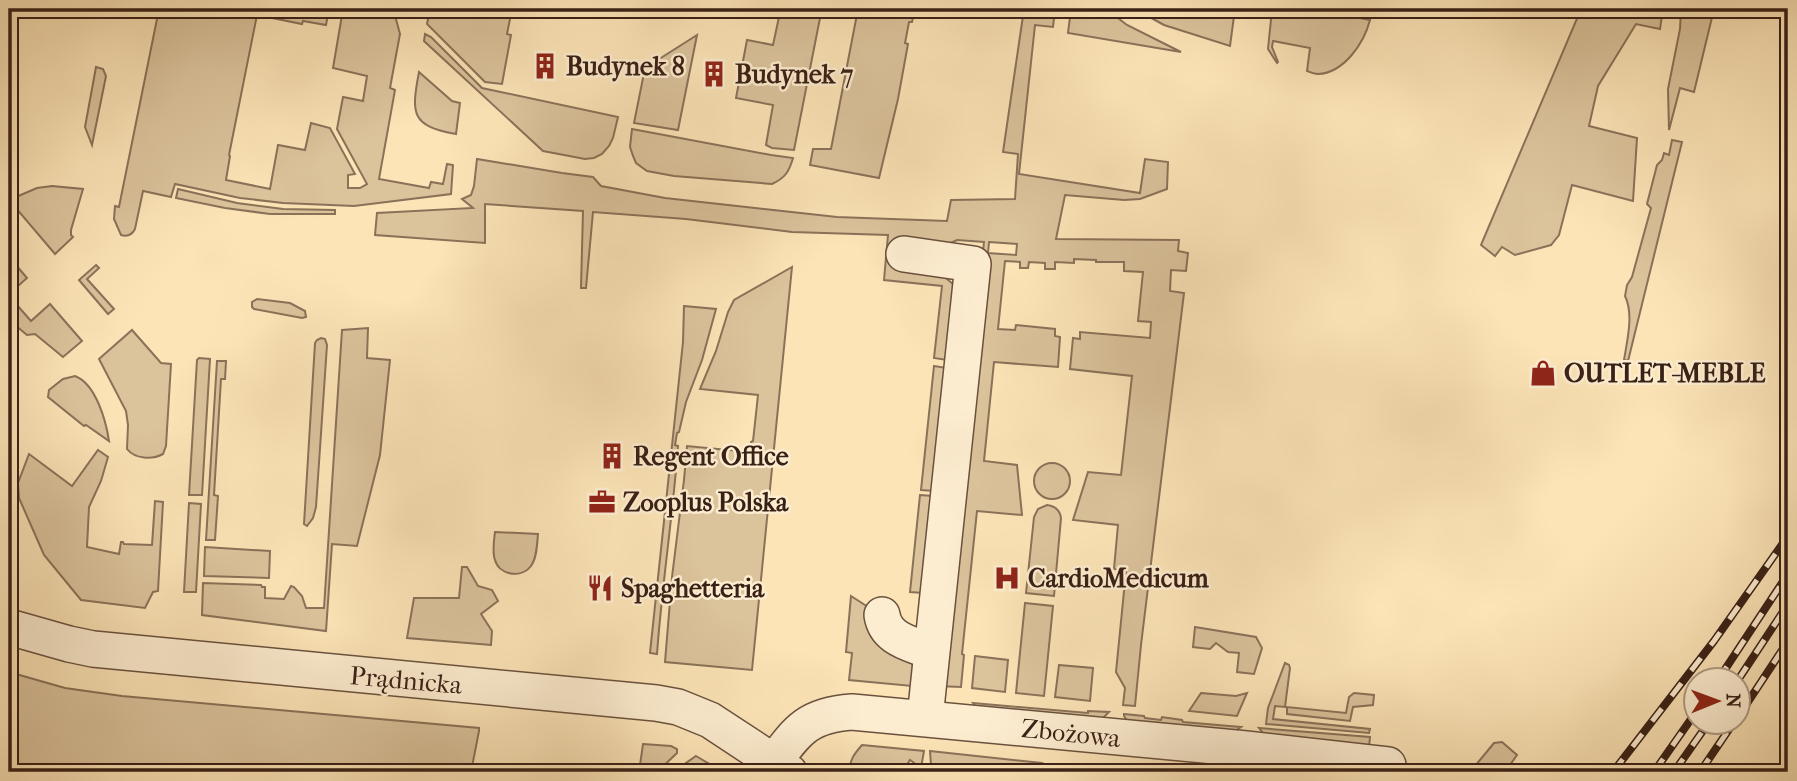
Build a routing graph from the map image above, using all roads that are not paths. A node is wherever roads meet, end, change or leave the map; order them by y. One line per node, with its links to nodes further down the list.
1 (904, 254): 4 (street)
2 (882, 615): 4 (street)
3 (9, 627): 7 (street, Prądnicka)
4 (931, 652): 5 (street)
5 (925, 718): 6 (street, Zbożowa); 7 (street, Zbożowa)
6 (1388, 765)
7 (781, 767)

